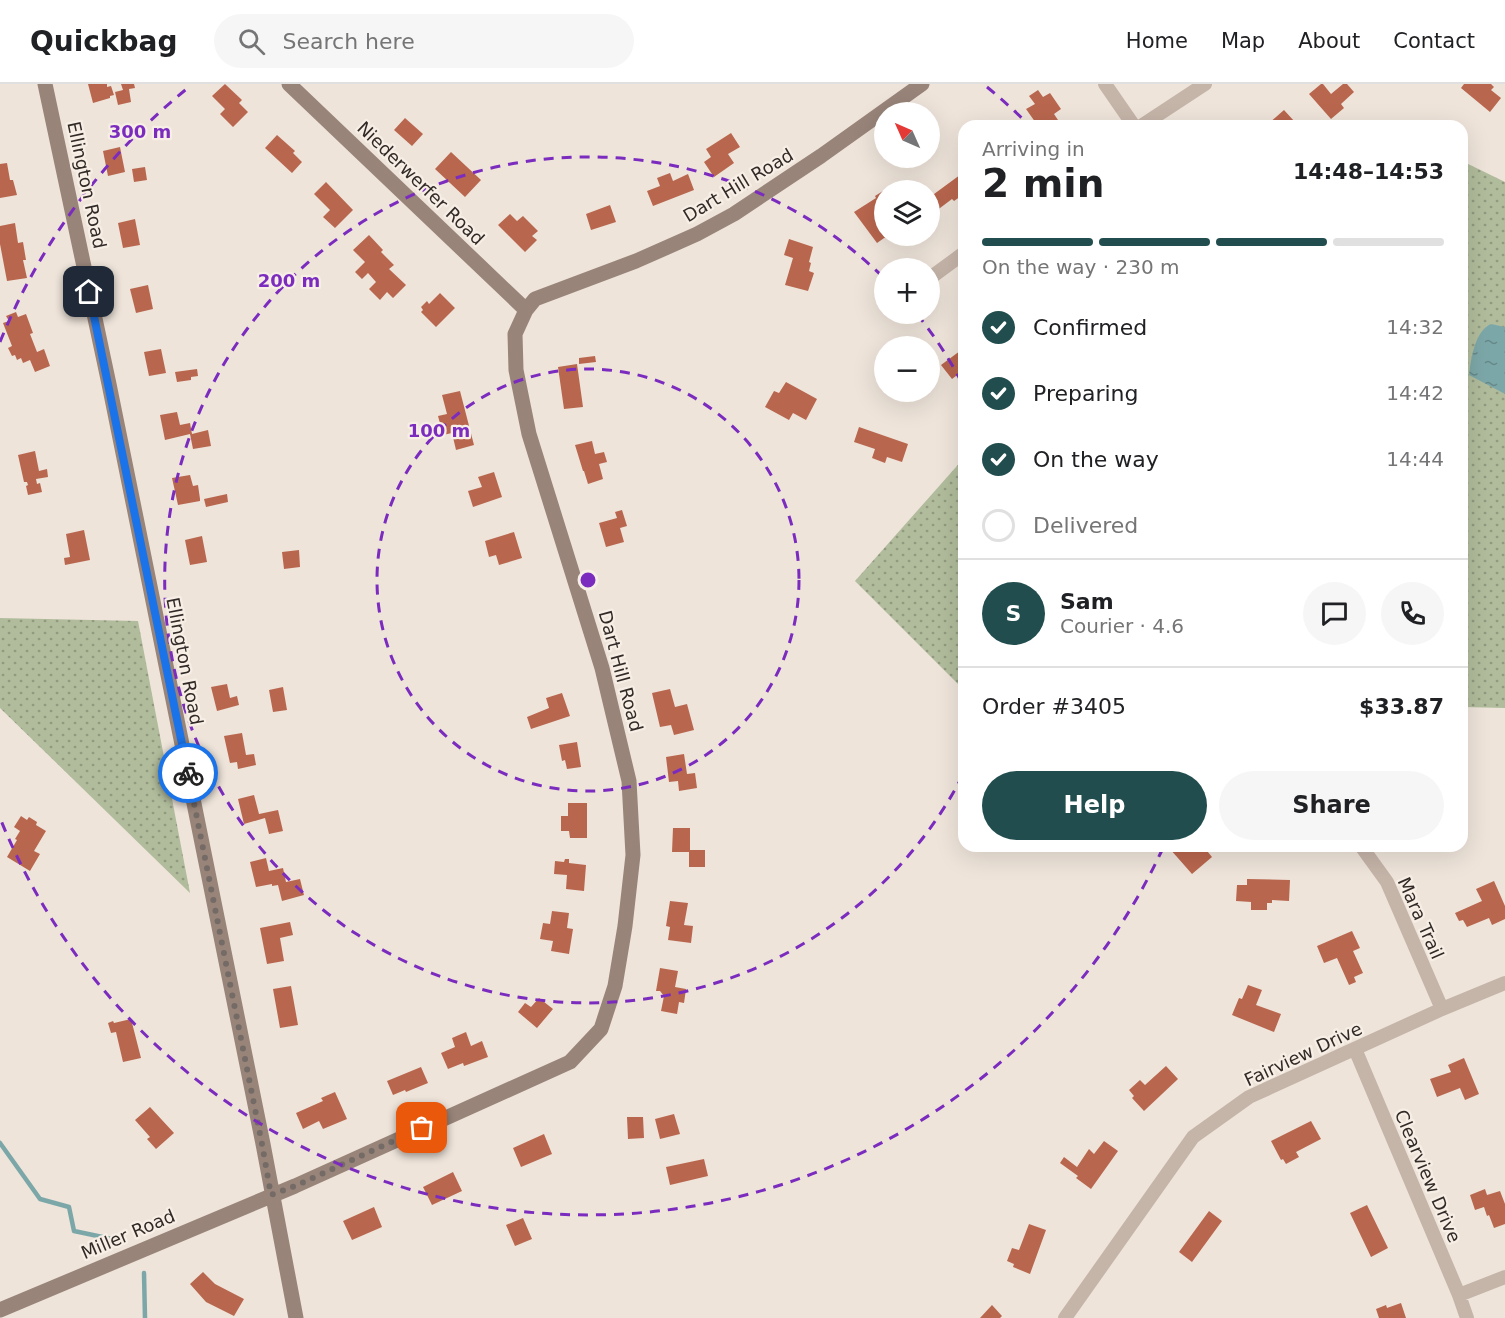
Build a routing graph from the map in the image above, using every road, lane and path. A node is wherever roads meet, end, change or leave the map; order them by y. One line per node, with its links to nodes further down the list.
1 (45, 84): 15 (street, Ellington Road)
2 (289, 84): 10 (street, Niederwerfer Road)
3 (922, 84): 10 (street, Dart Hill Road)
4 (1105, 84): 6 (street)
5 (1205, 84): 7 (street)
6 (1130, 120)
7 (1150, 120)
8 (958, 257): 9 (street)
9 (940, 271)
10 (526, 310): 15 (street, Dart Hill Road)
11 (1364, 852): 13 (street, Mara Trail)
12 (1505, 982): 13 (street, Fairview Drive)
13 (1442, 1009): 14 (street, Fairview Drive)
14 (1355, 1050): 17 (street, Clearview Drive); 20 (street, Fairview Drive)
15 (271, 1195): 18 (street, Miller Road); 19 (street, Ellington Road)
16 (1505, 1277): 17 (street)
17 (1459, 1295): 21 (street, Clearview Drive)
18 (0, 1310)
19 (296, 1318)
20 (1065, 1318)
21 (1467, 1318)

